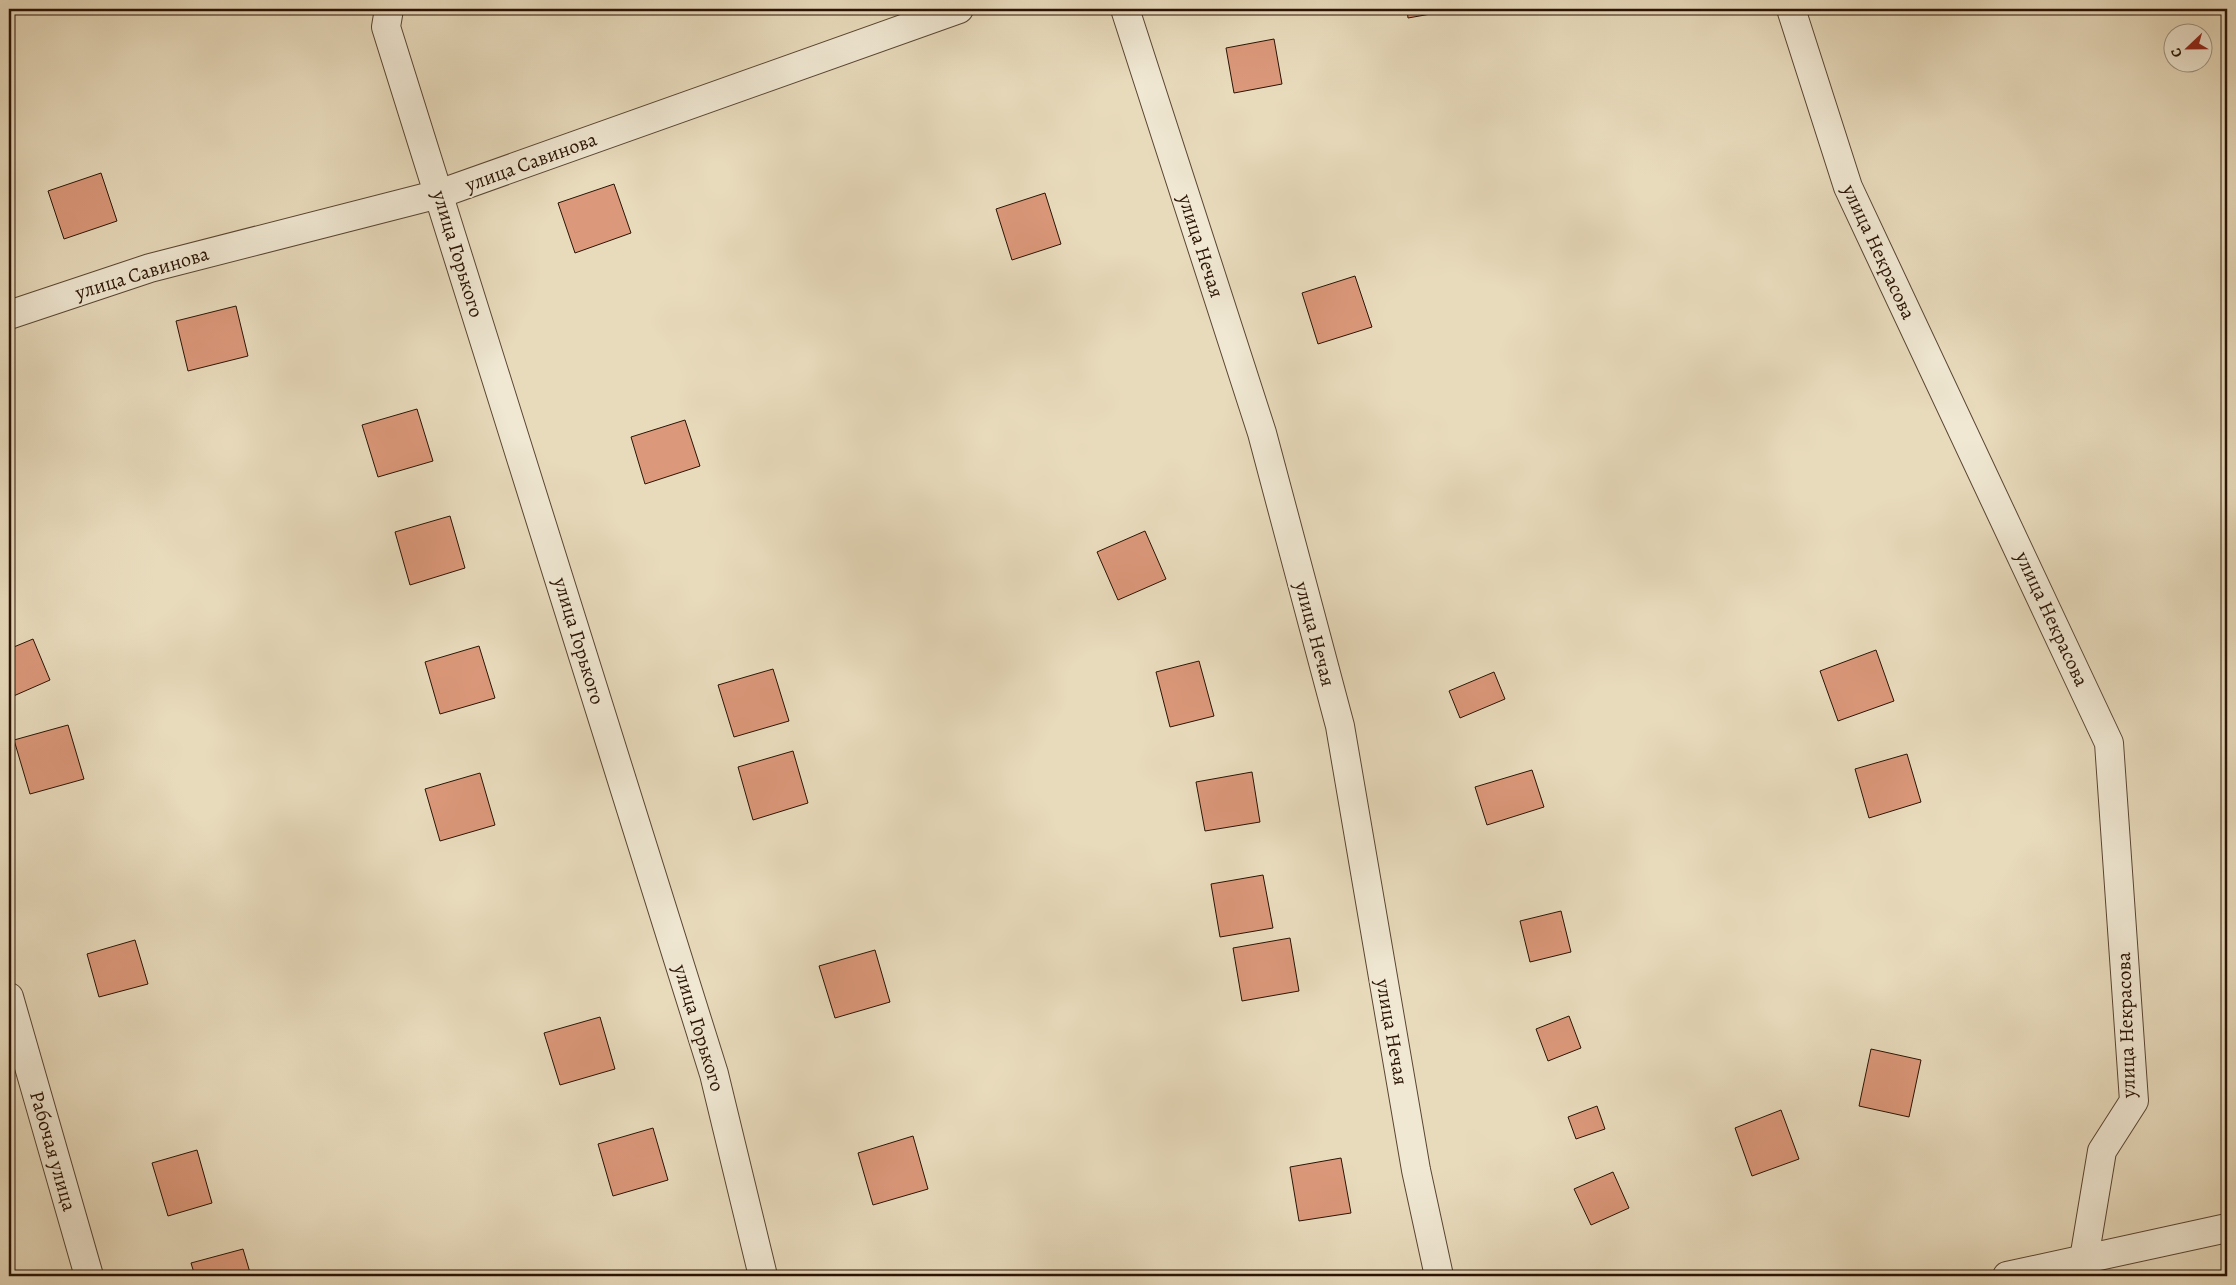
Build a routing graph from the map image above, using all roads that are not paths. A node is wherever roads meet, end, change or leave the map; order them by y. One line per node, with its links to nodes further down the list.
1 (389, 9): 5 (street, улица Горького)
2 (959, 9): 5 (street, улица Савинова)
3 (1125, 9): 12 (street, улица Нечая)
4 (1791, 9): 9 (street, улица Некрасова)
5 (439, 194): 6 (street, улица Савинова); 11 (street, улица Горького)
6 (9, 315)
7 (9, 997): 10 (street, Рабочая улица)
8 (2227, 1228): 9 (street)
9 (2084, 1259): 13 (street)
10 (89, 1276)
11 (763, 1276)
12 (1439, 1276)
13 (2007, 1276)

